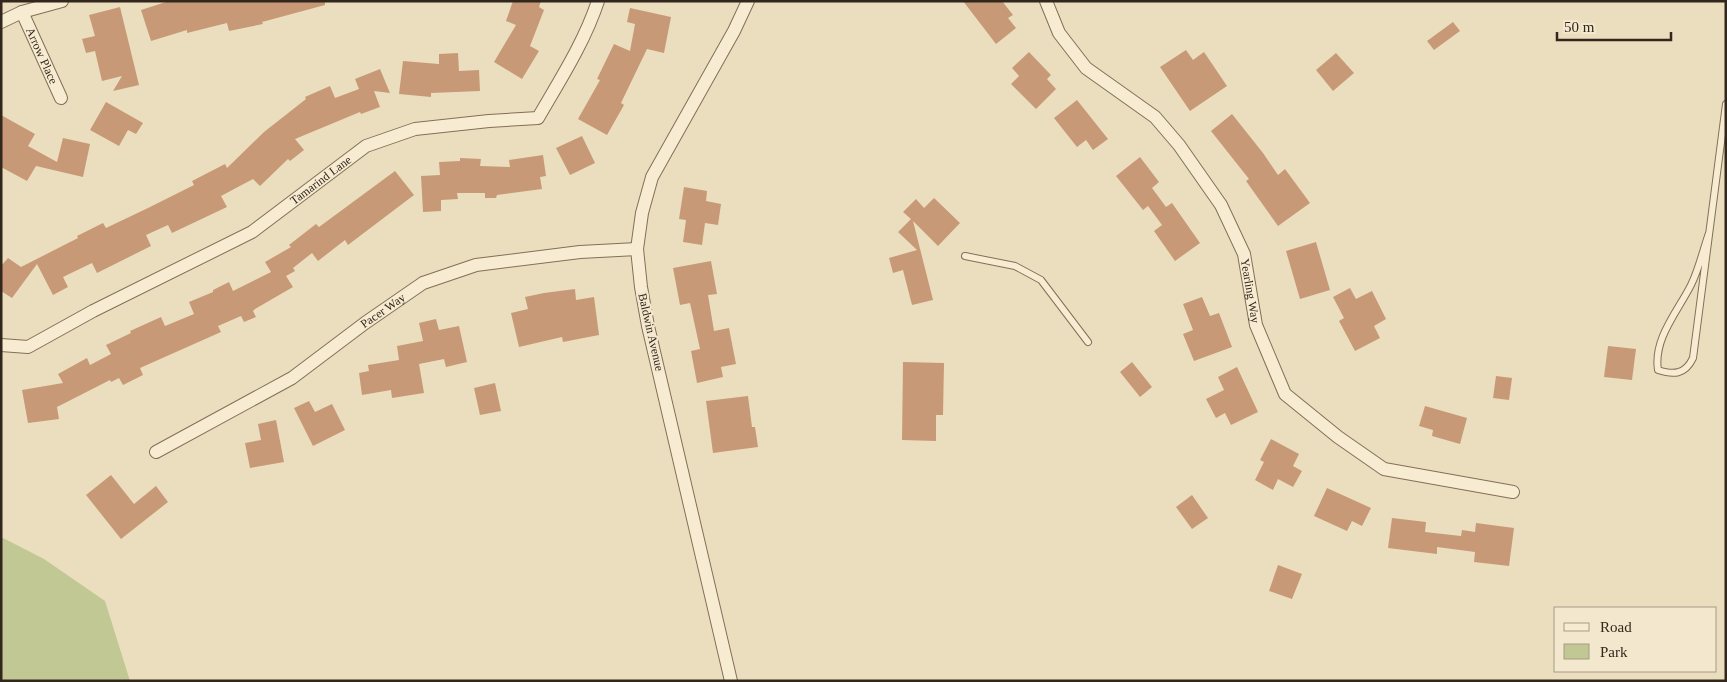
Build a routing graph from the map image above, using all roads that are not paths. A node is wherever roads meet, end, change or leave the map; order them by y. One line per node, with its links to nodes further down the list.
1 (62, 1): 5 (street)
2 (598, 1): 13 (street, Tamarind Lane)
3 (748, 1): 10 (street, Baldwin Avenue)
4 (1046, 1): 15 (street, Yearling Way)
5 (22, 12): 6 (street); 7 (street, Arrow Place)
6 (1, 22)
7 (61, 98)
8 (1726, 104): 9 (lane)
9 (1709, 233): 9 (lane)
10 (637, 249): 14 (street, Pacer Way); 16 (street, Baldwin Avenue)
11 (965, 256): 12 (lane)
12 (1088, 342)
13 (1, 345)
14 (156, 452)
15 (1513, 492)
16 (731, 681)

